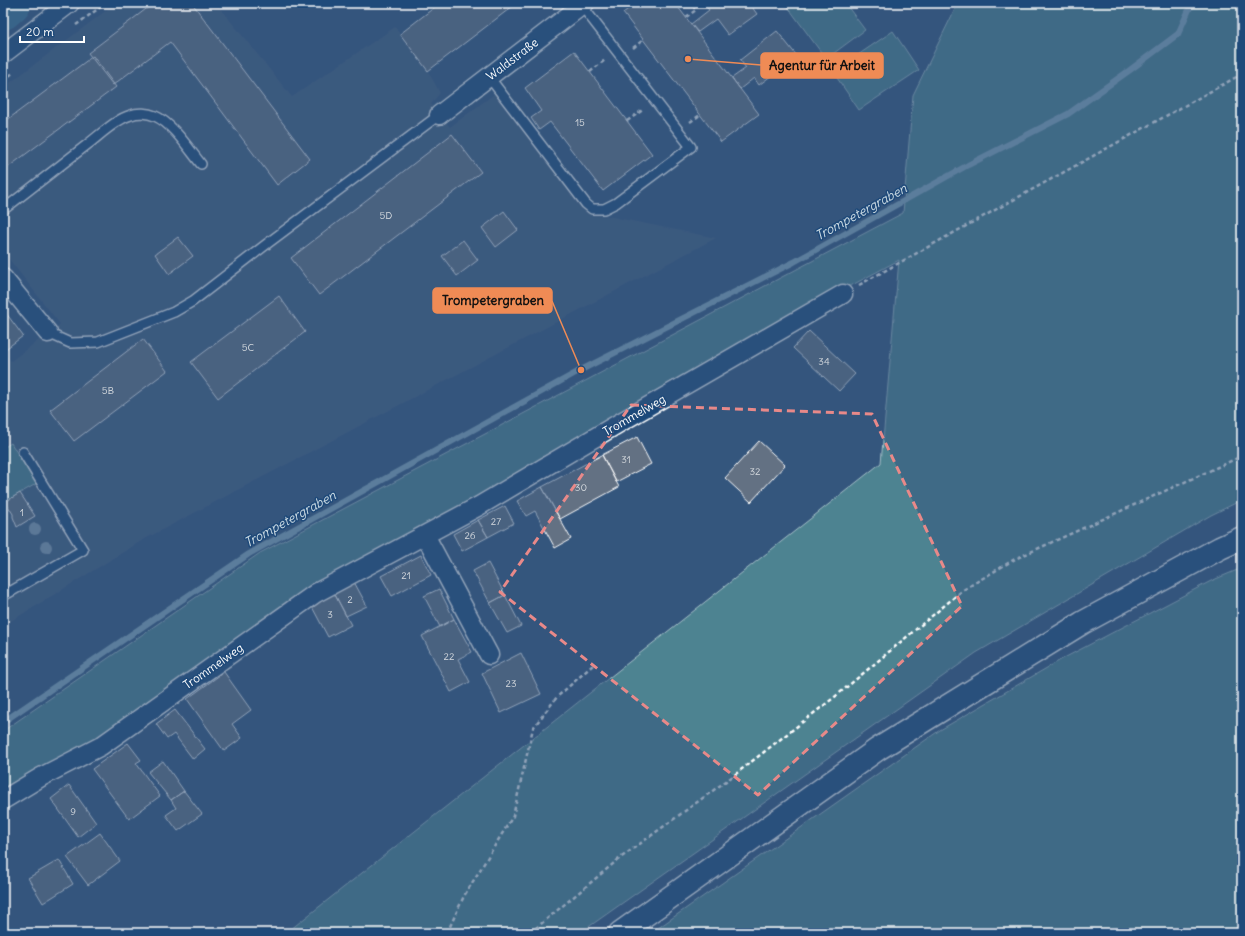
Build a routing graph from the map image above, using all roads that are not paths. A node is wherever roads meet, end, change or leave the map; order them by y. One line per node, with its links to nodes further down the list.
1 (70, 3): 3 (street)
2 (584, 4): 4 (street, Waldstraße); 4 (lane)
3 (3, 54)
4 (489, 77): 5 (street, Waldstraße)
5 (439, 115): 10 (lane)
6 (201, 164): 7 (lane)
7 (3, 210)
8 (3, 278): 10 (street)
9 (843, 294): 12 (street, Trommelweg)
10 (48, 333)
11 (23, 452): 14 (lane)
12 (425, 535): 15 (street); 16 (street, Trommelweg)
13 (1242, 538): 17 (main road)
14 (3, 596)
15 (489, 655)
16 (3, 800)
17 (620, 933)

